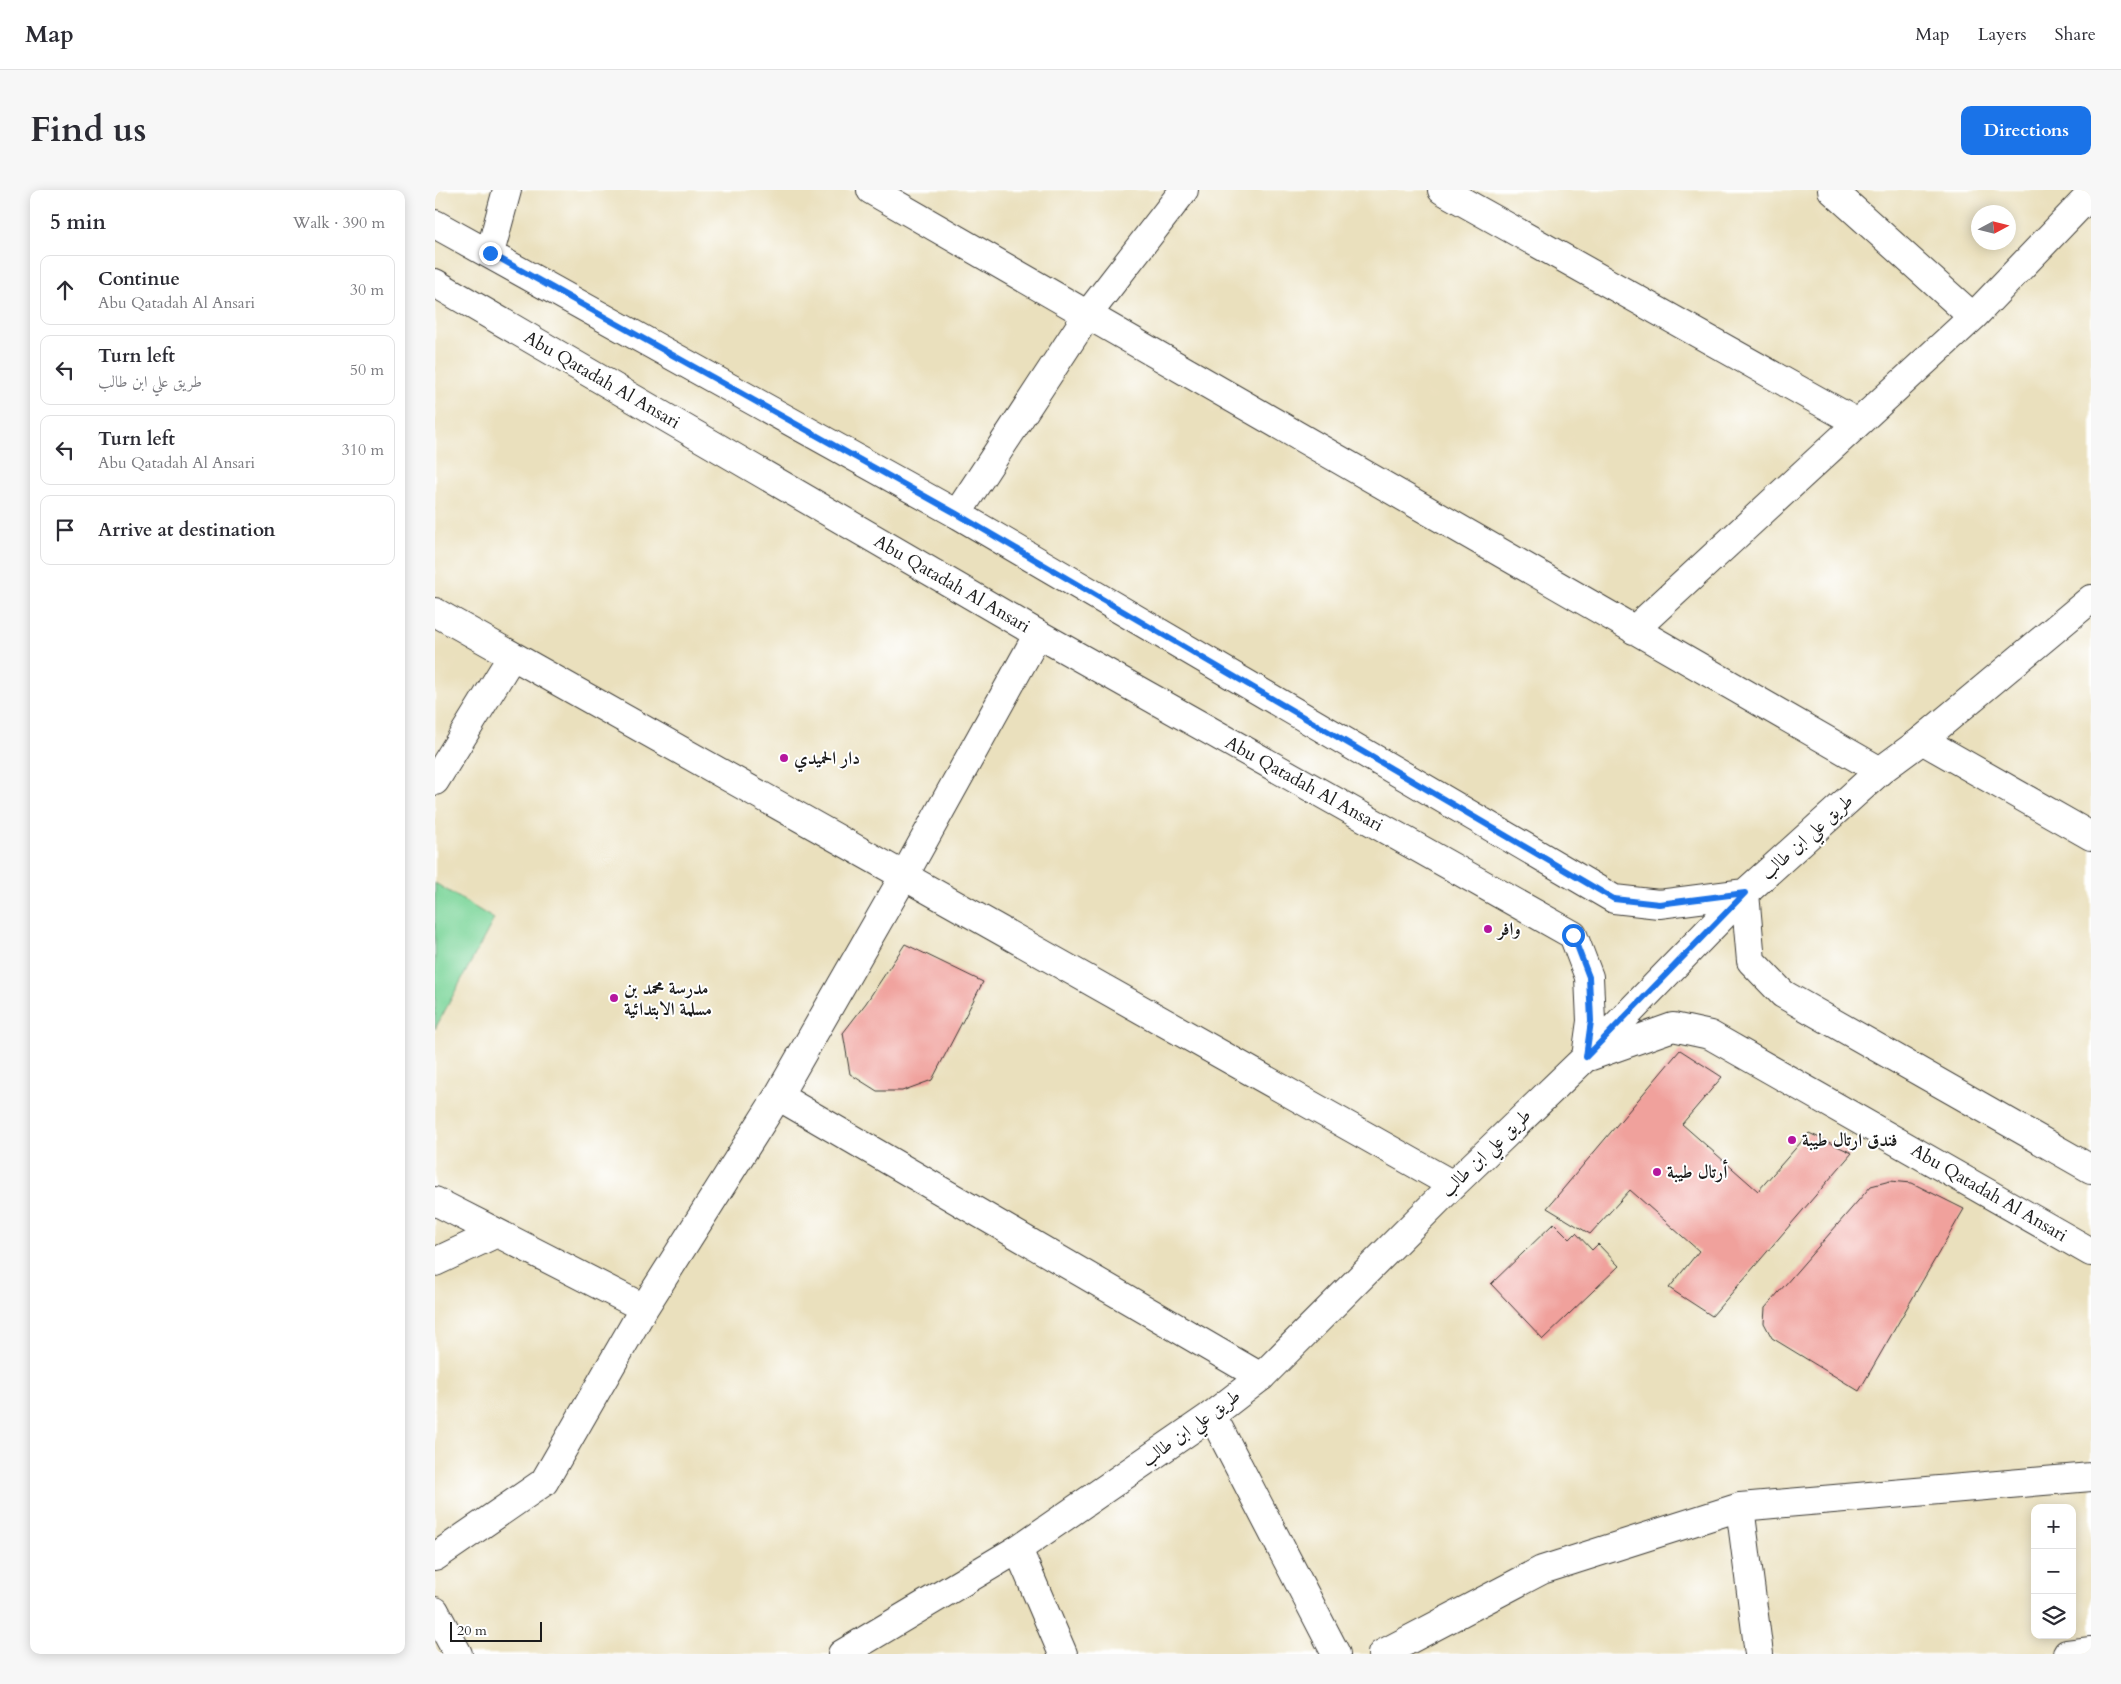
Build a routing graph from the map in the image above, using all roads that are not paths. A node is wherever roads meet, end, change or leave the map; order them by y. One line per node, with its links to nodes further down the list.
1 (507, 190): 8 (street)
2 (871, 190): 10 (street)
3 (1184, 190): 10 (street)
4 (1442, 190): 12 (street)
5 (1832, 190): 11 (street)
6 (2091, 194): 11 (street)
7 (435, 224): 8 (street)
8 (490, 253): 13 (street)
9 (435, 283): 17 (street, Abu Qatadah Al Ansari)
10 (1089, 314): 13 (street); 16 (street)
11 (1973, 317): 12 (street)
12 (1858, 423): 16 (street)
13 (957, 514): 24 (street)
14 (2091, 599): 19 (street, طريق علي ابن طالب)
15 (435, 612): 18 (street)
16 (1634, 630): 20 (street)
17 (1038, 634): 23 (street); 25 (street, Abu Qatadah Al Ansari)
18 (512, 656): 21 (street); 23 (street)
19 (1921, 740): 20 (street, طريق علي ابن طالب); 22 (street)
20 (1880, 771): 24 (street, طريق علي ابن طالب)
21 (435, 781)
22 (2091, 836)
23 (904, 876): 26 (street); 28 (street)
24 (1745, 893): 25 (street, طريق علي ابن طالب); 27 (street)
25 (1586, 1057): 28 (street, طريق علي ابن طالب); 31 (street, Abu Qatadah Al Ansari)
26 (779, 1096): 33 (street); 34 (street)
27 (2091, 1169)
28 (1453, 1185): 34 (street, طريق علي ابن طالب)
29 (435, 1201): 30 (street)
30 (497, 1233): 32 (street); 33 (street)
31 (2091, 1252)
32 (435, 1262)
33 (644, 1308): 39 (street)
34 (1261, 1377): 35 (street, طريق علي ابن طالب)
35 (1212, 1415): 38 (street, طريق علي ابن طالب); 45 (street)
36 (2091, 1477): 37 (street)
37 (1741, 1507): 46 (street); 47 (street)
38 (1019, 1549): 43 (street, طريق علي ابن طالب); 44 (street)
39 (435, 1557)
40 (435, 1610): 42 (street)
41 (2091, 1651): 48 (street)
42 (458, 1654)
43 (842, 1654)
44 (1063, 1654)
45 (1336, 1654)
46 (1383, 1654)
47 (1759, 1654)
48 (2067, 1654)

